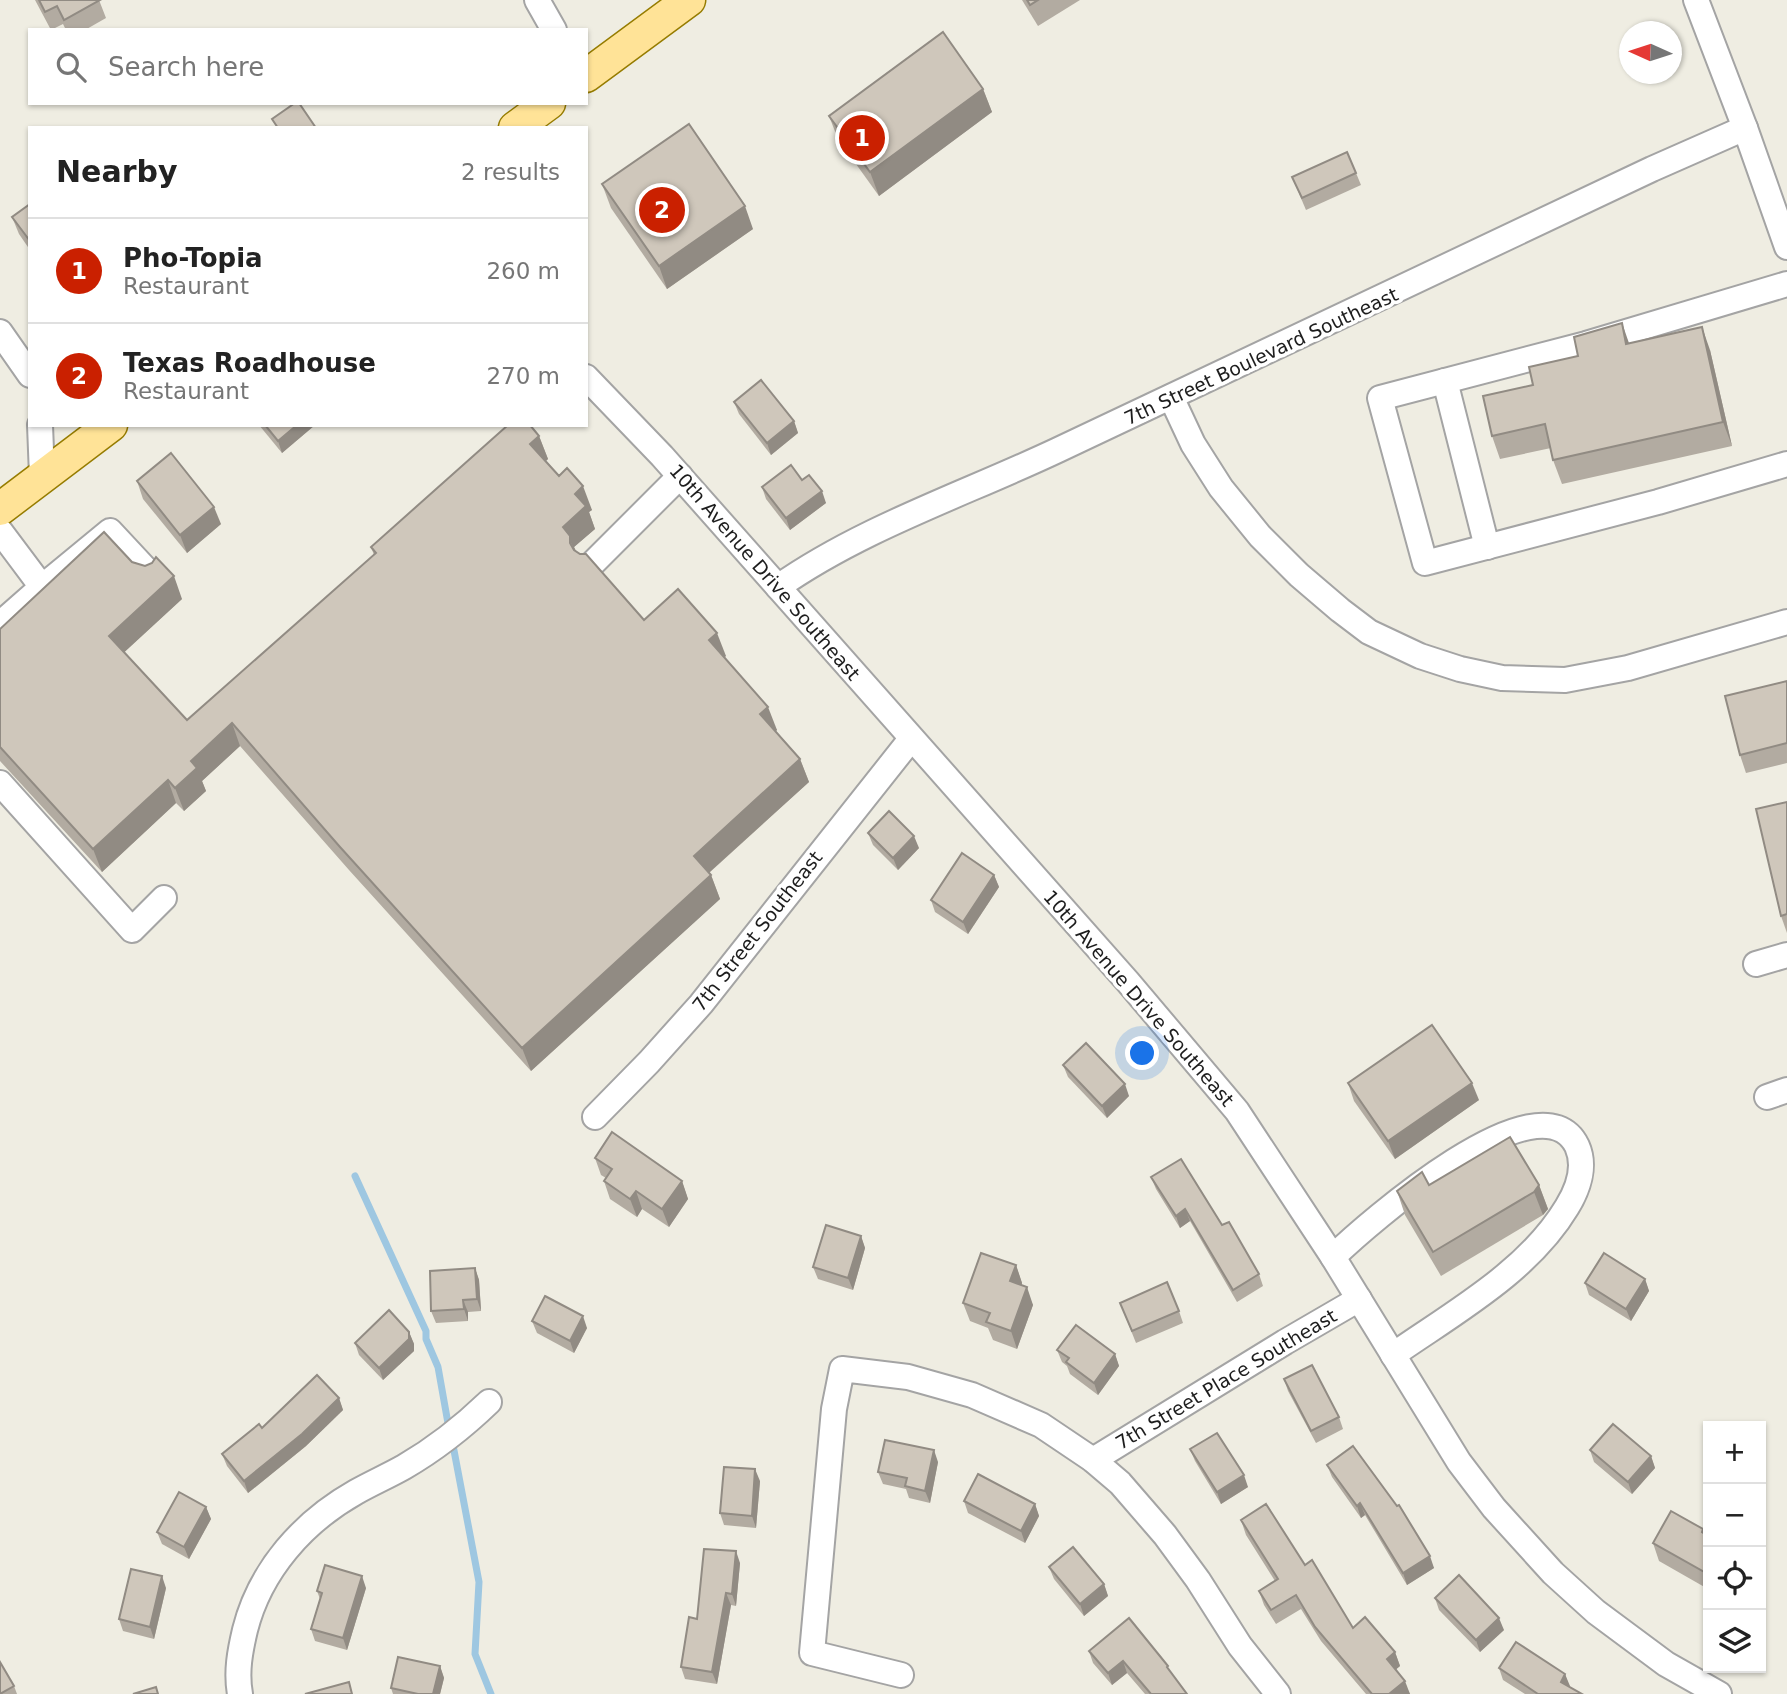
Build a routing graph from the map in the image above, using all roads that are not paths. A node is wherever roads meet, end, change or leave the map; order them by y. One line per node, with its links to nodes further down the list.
1 (537, 0): 4 (street)
2 (689, 0): 5 (main road)
3 (1696, 0): 8 (street)
4 (553, 28)
5 (588, 74)
6 (546, 105): 7 (main road)
7 (519, 126)
8 (1745, 128): 9 (street); 15 (street, 7th Street Boulevard Southeast)
9 (1787, 247)
10 (1787, 284): 14 (street)
11 (0, 332): 12 (street)
12 (28, 372)
13 (588, 379): 20 (street, 10th Avenue Drive Southeast)
14 (1445, 381): 23 (street); 23 (street)
15 (1171, 397): 27 (street, 7th Street Boulevard Southeast); 28 (street)
16 (40, 427): 19 (street)
17 (107, 427): 19 (main road)
18 (1787, 464): 23 (street)
19 (42, 476): 21 (main road)
20 (680, 476): 24 (street); 27 (street, 10th Avenue Drive Southeast)
21 (0, 509)
22 (0, 531): 26 (street)
23 (1487, 547)
24 (593, 563)
25 (150, 575): 26 (street)
26 (42, 587): 29 (street)
27 (778, 587): 30 (street, 10th Avenue Drive Southeast)
28 (1787, 622)
29 (0, 624)
30 (911, 739): 35 (street, 7th Street Southeast); 36 (street, 10th Avenue Drive Southeast)
31 (0, 783): 32 (street)
32 (163, 898)
33 (1787, 955): 34 (street)
34 (1756, 964)
35 (595, 1117)
36 (1333, 1257): 37 (street, 10th Avenue Drive Southeast); 38 (street)
37 (1359, 1299): 38 (street, 10th Avenue Drive Southeast); 40 (street, 7th Street Place Southeast)
38 (1393, 1354): 44 (street, 10th Avenue Drive Southeast)
39 (489, 1402): 42 (street)
40 (1093, 1460): 41 (street); 43 (street)
41 (901, 1675)
42 (240, 1694)
43 (1278, 1694)
44 (1718, 1694)

